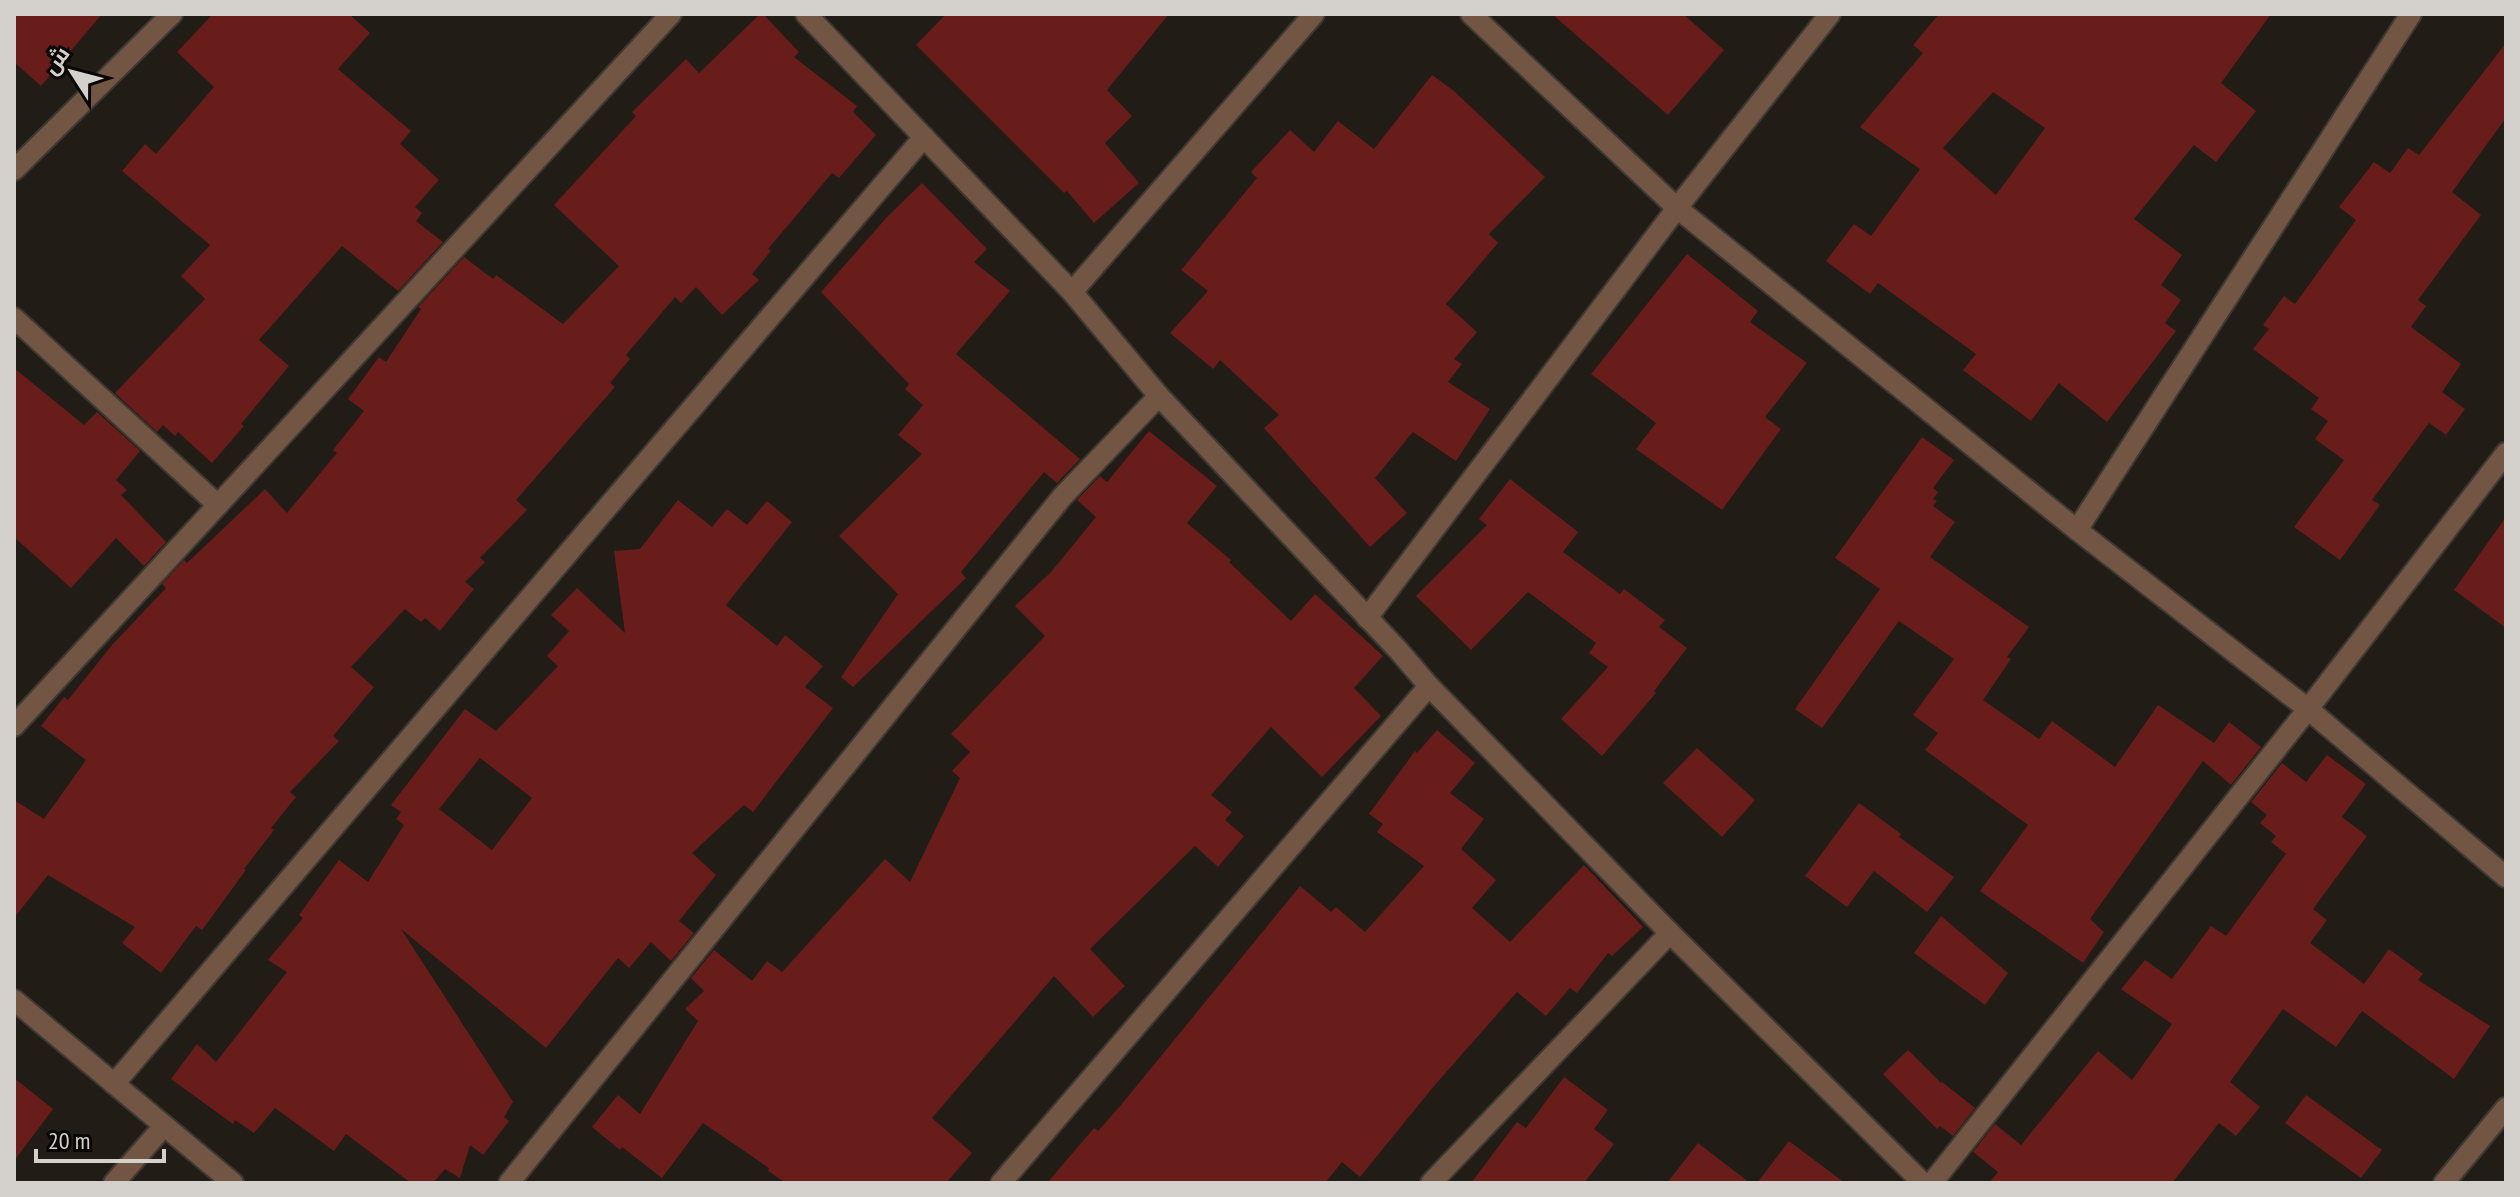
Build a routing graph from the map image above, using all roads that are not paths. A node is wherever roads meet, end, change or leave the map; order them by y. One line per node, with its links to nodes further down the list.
1 (172, 14): 9 (street)
2 (671, 14): 15 (street)
3 (806, 14): 8 (street)
4 (1314, 14): 11 (street)
5 (1471, 14): 10 (street)
6 (1830, 14): 10 (street)
7 (2411, 14): 16 (street)
8 (924, 137): 11 (street); 24 (street)
9 (14, 170)
10 (1677, 208): 16 (street); 17 (street)
11 (1072, 292): 13 (street)
12 (14, 318): 15 (street)
13 (1159, 396): 17 (street); 29 (street)
14 (2506, 453): 19 (street)
15 (218, 505): 20 (street)
16 (2077, 530): 19 (street)
17 (1367, 618): 18 (street)
18 (1429, 686): 22 (street); 30 (street)
19 (2308, 709): 21 (street); 33 (street)
20 (14, 726)
21 (2506, 877)
22 (1670, 933): 31 (street); 32 (street)
23 (14, 1000): 24 (street)
24 (114, 1084): 26 (street)
25 (2506, 1108): 34 (street)
26 (163, 1127): 27 (street); 28 (street)
27 (114, 1183)
28 (233, 1183)
29 (509, 1183)
30 (1001, 1183)
31 (1431, 1183)
32 (1923, 1183)
33 (1932, 1183)
34 (2444, 1183)

